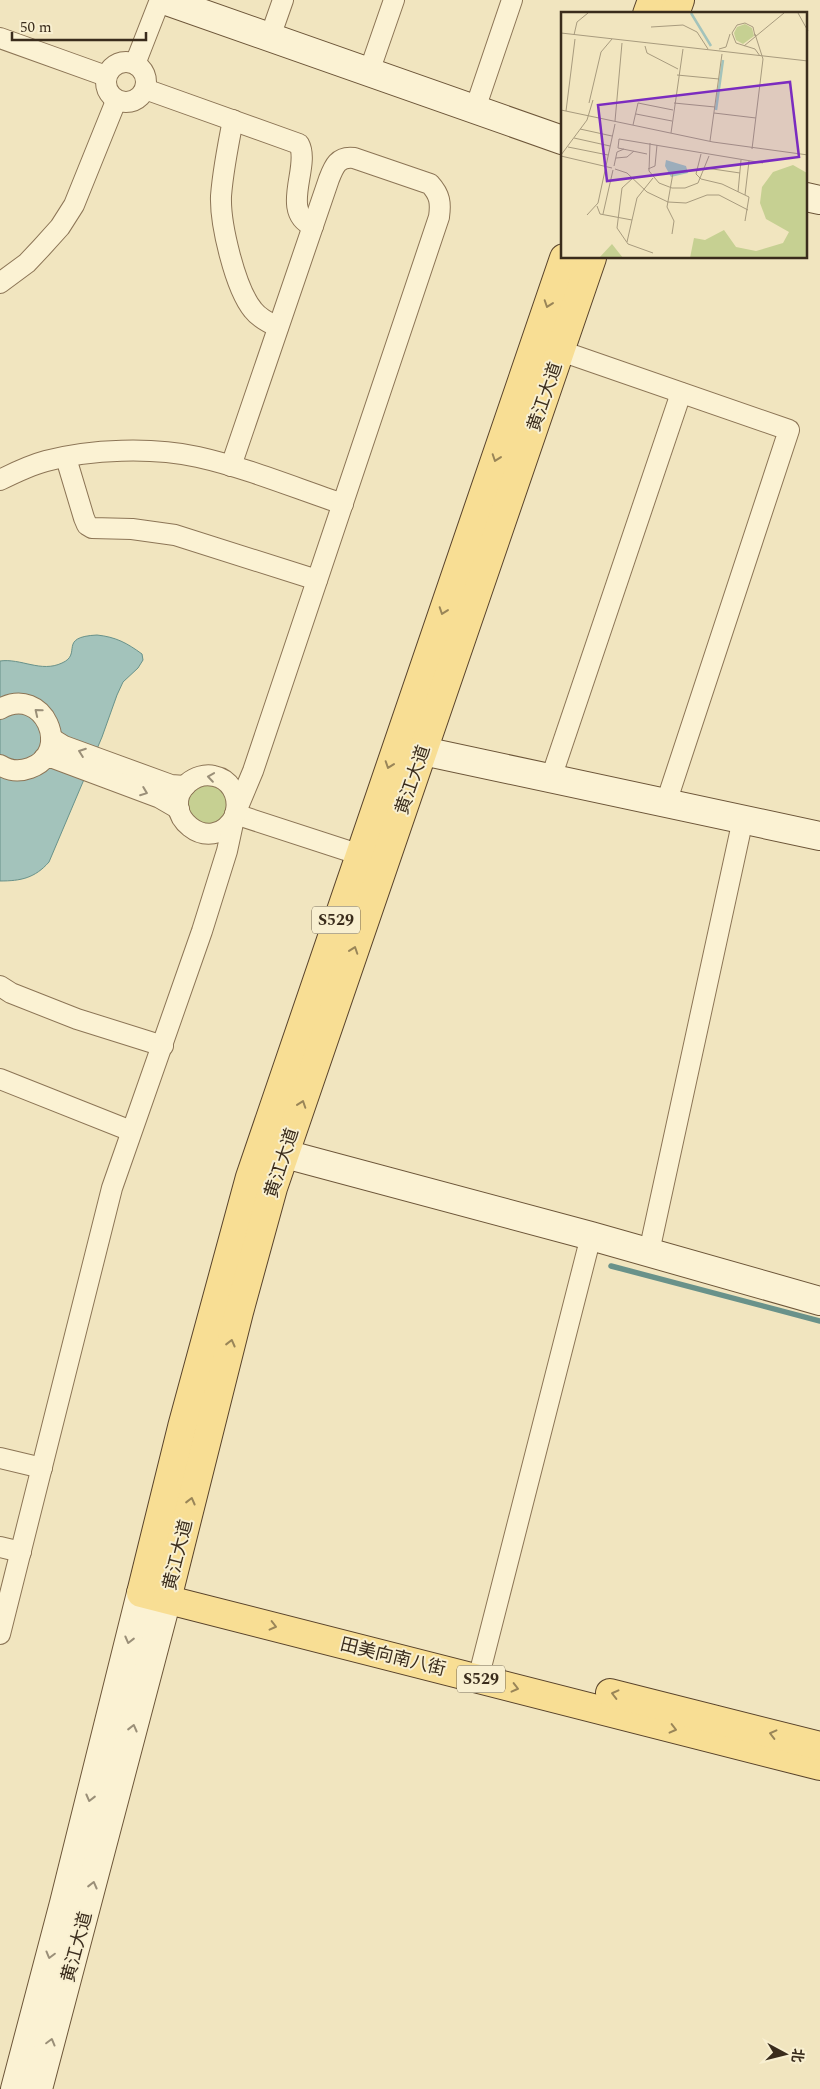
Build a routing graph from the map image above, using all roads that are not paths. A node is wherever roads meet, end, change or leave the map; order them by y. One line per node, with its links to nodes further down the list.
1 (162, 0): 9 (street); 11 (street)
2 (283, 0): 9 (street)
3 (394, 0): 12 (street)
4 (512, 0): 16 (street)
5 (652, 0): 7 (main road)
6 (680, 0): 8 (main road)
7 (648, 12)
8 (676, 12)
9 (270, 37): 12 (street)
10 (0, 38): 13 (street)
11 (135, 64): 13 (street); 14 (street)
12 (369, 72): 16 (street)
13 (106, 76): 15 (street)
14 (145, 89): 15 (street); 17 (street)
15 (116, 100): 22 (street)
16 (475, 109): 18 (street)
17 (233, 120): 19 (street); 23 (street)
18 (561, 140)
19 (313, 226): 23 (street); 29 (street)
20 (564, 259): 44 (main road, 黄江大道 / S529, one-way to 44)
21 (592, 259): 24 (main road, 黄江大道 / S529)
22 (0, 283)
23 (278, 327): 27 (street)
24 (560, 351): 25 (street); 33 (main road, 黄江大道 / S529)
25 (681, 393): 37 (street); 39 (street)
26 (66, 458): 27 (street); 28 (street); 30 (street)
27 (231, 466): 29 (street)
28 (0, 480)
29 (343, 504): 30 (street)
30 (317, 580): 41 (street)
31 (0, 709): 32 (street, one-way to 31)
32 (51, 738): 34 (street); 36 (street, one-way to 32)
33 (423, 751): 37 (street); 45 (main road, 黄江大道 / S529)
34 (44, 758): 35 (street); 36 (street)
35 (0, 765)
36 (111, 771): 38 (street); 40 (street, one-way to 40)
37 (551, 778): 39 (street)
38 (185, 786): 40 (street); 41 (street, one-way to 38)
39 (666, 803): 42 (street)
40 (179, 809): 41 (street)
41 (235, 814): 44 (street); 47 (street)
42 (743, 819): 43 (street); 52 (street)
43 (820, 836)
44 (359, 854): 45 (street); 58 (main road, 黄江大道 / S529)
45 (384, 863): 50 (main road, 黄江大道 / S529, one-way to 45)
46 (0, 986): 47 (street)
47 (163, 1046): 49 (street)
48 (1, 1085): 49 (street)
49 (131, 1131): 55 (street)
50 (285, 1154): 51 (street); 58 (main road, 黄江大道 / S529, one-way to 50)
51 (591, 1236): 52 (street); 60 (street)
52 (649, 1252): 53 (street)
53 (820, 1301)
54 (0, 1458): 55 (street)
55 (42, 1468): 57 (street)
56 (0, 1547): 57 (street)
57 (21, 1552): 59 (street)
58 (156, 1588): 60 (main road, 田美向南八街 / S529); 63 (street, 黄江大道, one-way to 63); 64 (street, 黄江大道, one-way to 58)
59 (0, 1634)
60 (480, 1670): 61 (main road, 田美向南八街 / S529, one-way to 60); 62 (main road, 田美向南八街 / S529, one-way to 62)
61 (820, 1746)
62 (820, 1766)
63 (15, 2089)
64 (38, 2089)

